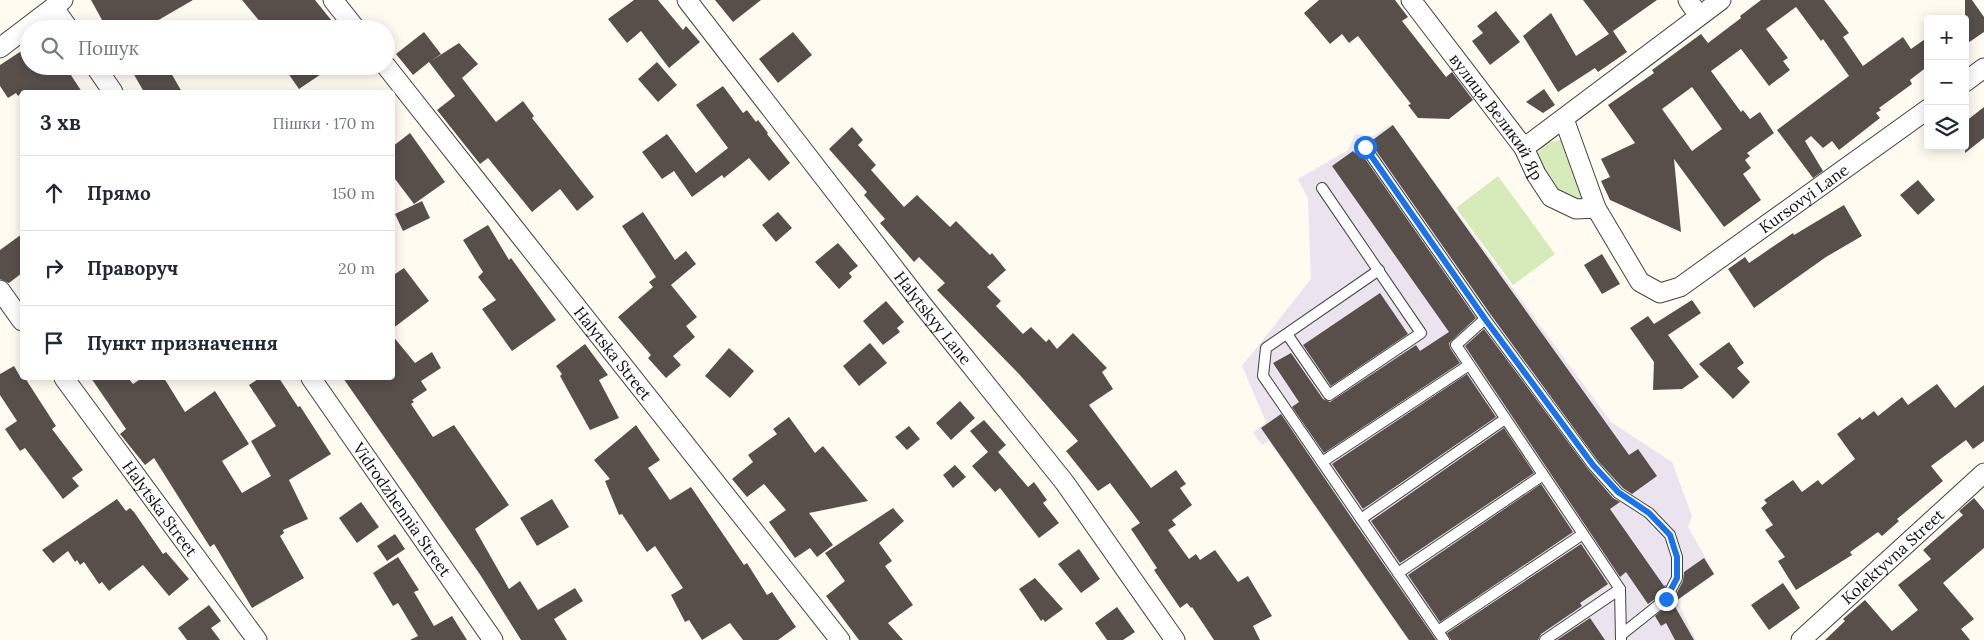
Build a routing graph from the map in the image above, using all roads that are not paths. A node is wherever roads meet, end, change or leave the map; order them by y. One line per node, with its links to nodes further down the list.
1 (333, 0): 10 (street)
2 (687, 0): 45 (street, Halytskyy Lane)
3 (1411, 0): 21 (street, вулиця Великий Яр)
4 (1688, 0): 7 (street)
5 (1721, 0): 7 (street)
6 (59, 4): 8 (street); 9 (street)
7 (1699, 16): 19 (street)
8 (38, 20)
9 (65, 20)
10 (349, 20)
11 (20, 33): 12 (street)
12 (0, 48)
13 (1984, 68): 16 (street)
14 (101, 75): 17 (street)
15 (393, 75): 44 (street, Halytska Street)
16 (1969, 79)
17 (112, 90)
18 (1924, 112): 23 (street, Kursovyi Lane)
19 (1564, 119): 21 (street); 23 (street)
20 (1365, 147): 27 (lane)
21 (1524, 148): 23 (street, вулиця Великий Яр)
22 (1322, 188): 24 (lane)
23 (1596, 208)
24 (1379, 270): 28 (lane); 28 (lane)
25 (0, 290): 26 (street)
26 (20, 318)
27 (1485, 319): 29 (lane); 41 (lane)
28 (1287, 334): 33 (lane)
29 (1469, 365): 32 (lane); 33 (lane)
30 (65, 380): 42 (street, Halytska Street)
31 (312, 380): 43 (street, Vidrodzhennia Street)
32 (1505, 419): 35 (lane); 36 (lane)
33 (1322, 462): 36 (lane)
34 (1984, 474): 48 (street, Kolektyvna Street)
35 (1543, 475): 37 (lane); 38 (lane)
36 (1361, 519): 38 (lane)
37 (1583, 534): 39 (lane); 40 (lane)
38 (1398, 573): 40 (lane)
39 (1620, 589): 41 (lane); 47 (lane)
40 (1438, 631): 46 (lane)
41 (1621, 638)
42 (257, 640)
43 (493, 640)
44 (840, 640)
45 (1175, 640)
46 (1444, 640)
47 (1545, 640)
48 (1801, 640)

